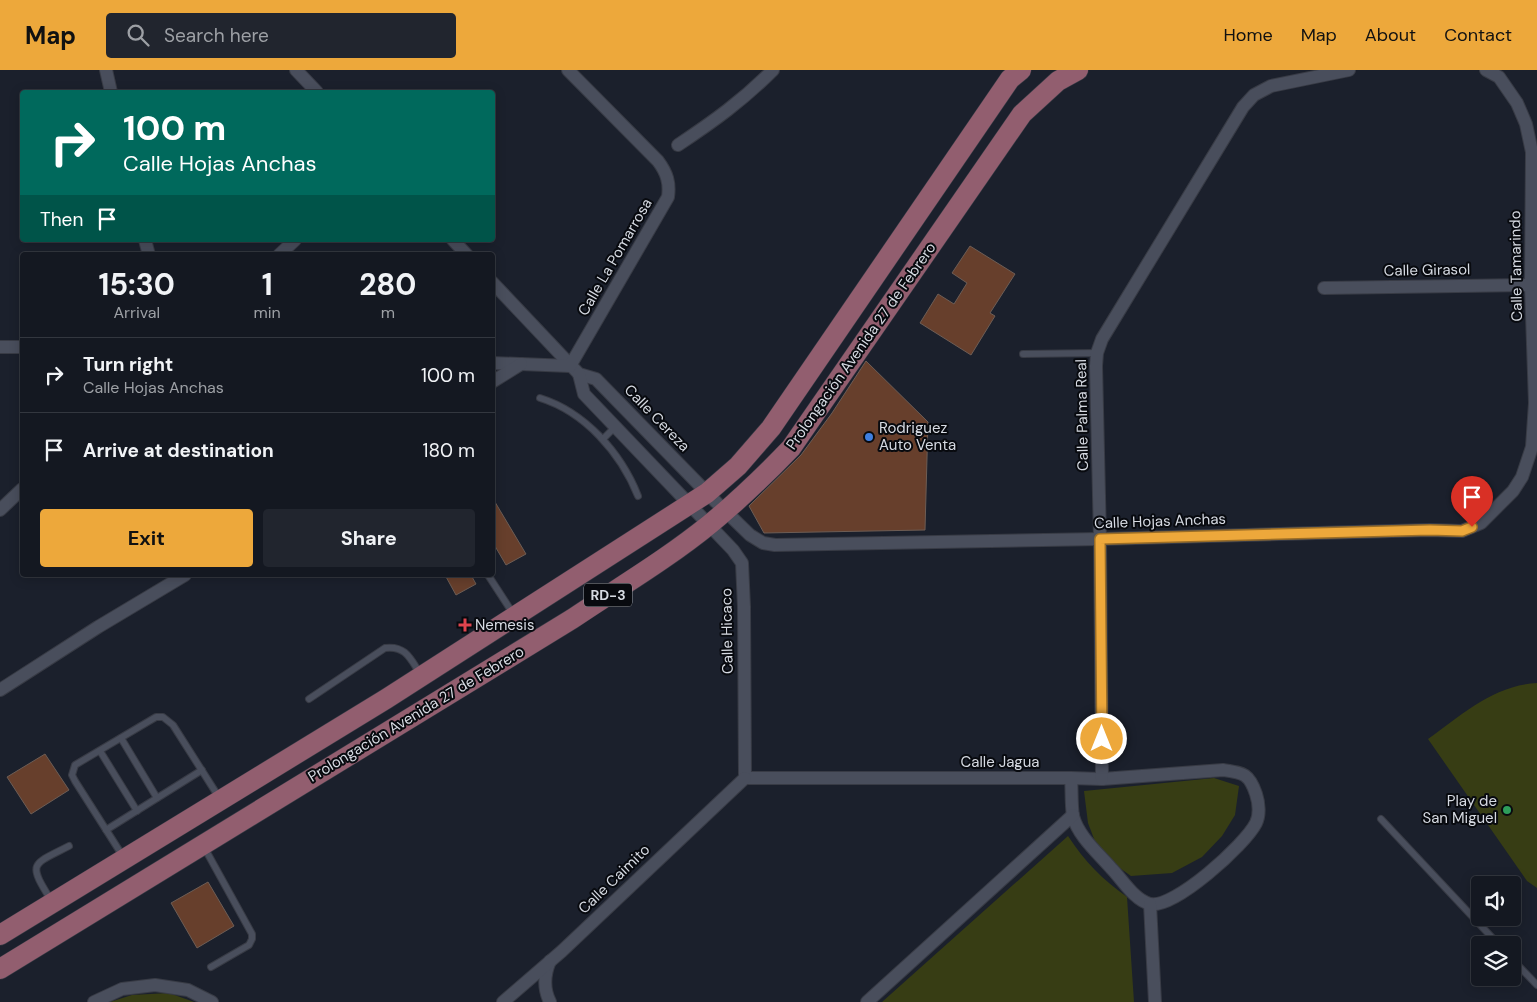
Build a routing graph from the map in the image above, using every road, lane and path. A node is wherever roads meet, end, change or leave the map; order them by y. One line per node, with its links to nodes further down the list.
1 (106, 70): 9 (street)
2 (296, 70): 10 (street)
3 (568, 70): 25 (street, Calle La Pomarrosa)
4 (773, 70): 11 (street)
5 (1078, 70): 36 (main road, Prolongación Avenida 27 de Febrero / RD-3)
6 (1349, 70): 21 (street, Calle Palma Real)
7 (1486, 70): 16 (street, Calle Tamarindo)
8 (1010, 73): 32 (main road, Prolongación Avenida 27 de Febrero / RD-3)
9 (111, 90)
10 (315, 90)
11 (678, 146)
12 (292, 242): 14 (street)
13 (455, 242): 15 (street)
14 (282, 252)
15 (464, 252)
16 (1531, 284): 18 (street, Calle Girasol); 30 (street, Calle Tamarindo)
17 (495, 285): 25 (street, Calle Cereza)
18 (1324, 288)
19 (0, 346): 20 (street)
20 (20, 347)
21 (1097, 353): 22 (lane); 39 (street, Calle Palma Real)
22 (1023, 354)
23 (495, 362): 24 (street)
24 (521, 364): 25 (street); 26 (street)
25 (574, 370): 28 (street, Calle Cereza); 32 (street, Calle Cereza)
26 (495, 380)
27 (540, 398): 29 (lane)
28 (615, 427): 29 (lane); 34 (street, Calle Cereza)
29 (603, 439): 33 (lane)
30 (1522, 477): 39 (street, Calle Hojas Anchas)
31 (20, 491): 35 (street)
32 (707, 493): 34 (main road, Prolongación Avenida 27 de Febrero / RD-3); 36 (street, Calle Cereza)
33 (638, 496)
34 (689, 504): 37 (street, Calle Hicaco); 43 (main road, Prolongación Avenida 27 de Febrero / RD-3)
35 (0, 510)
36 (725, 511): 37 (main road, Prolongación Avenida 27 de Febrero / RD-3); 38 (street, Calle Cereza)
37 (708, 525): 40 (street, Calle Hicaco); 59 (main road, Prolongación Avenida 27 de Febrero / RD-3)
38 (750, 535): 39 (street, Calle Hojas Anchas); 40 (street)
39 (1100, 539): 52 (street, Calle Palma Real)
40 (733, 550): 50 (street, Calle Hicaco)
41 (182, 577): 45 (street)
42 (489, 577): 43 (lane)
43 (515, 616): 44 (main road, Prolongación Avenida 27 de Febrero / RD-3)
44 (422, 676): 46 (lane); 54 (main road, Prolongación Avenida 27 de Febrero / RD-3)
45 (0, 690)
46 (309, 699)
47 (122, 738): 48 (lane); 49 (lane); 53 (lane)
48 (100, 751): 55 (lane); 58 (lane)
49 (202, 770): 53 (lane); 54 (lane)
50 (744, 778): 51 (street, Calle Jagua); 66 (street, Calle Caimito)
51 (1071, 778): 52 (street, Calle Jagua); 56 (street)
52 (1102, 779): 63 (street, Calle Jagua)
53 (157, 798): 55 (lane)
54 (221, 800): 61 (main road, Prolongación Avenida 27 de Febrero / RD-3)
55 (137, 811): 58 (lane)
56 (1073, 815): 63 (street); 75 (street)
57 (1381, 819): 65 (lane)
58 (106, 830): 61 (lane)
59 (202, 844): 67 (lane); 69 (main road, Prolongación Avenida 27 de Febrero / RD-3)
60 (69, 846): 62 (lane)
61 (125, 859): 62 (main road, Prolongación Avenida 27 de Febrero / RD-3)
62 (53, 903): 64 (main road, Prolongación Avenida 27 de Febrero / RD-3)
63 (1150, 904): 76 (street)
64 (2, 930)
65 (1491, 936)
66 (550, 961): 73 (street, Calle Caimito); 74 (street)
67 (211, 967)
68 (1521, 968): 70 (lane)
69 (0, 969)
70 (1537, 985)
71 (94, 1002): 72 (street)
72 (212, 1002)
73 (503, 1002)
74 (550, 1002)
75 (867, 1002)
76 (1155, 1002)

